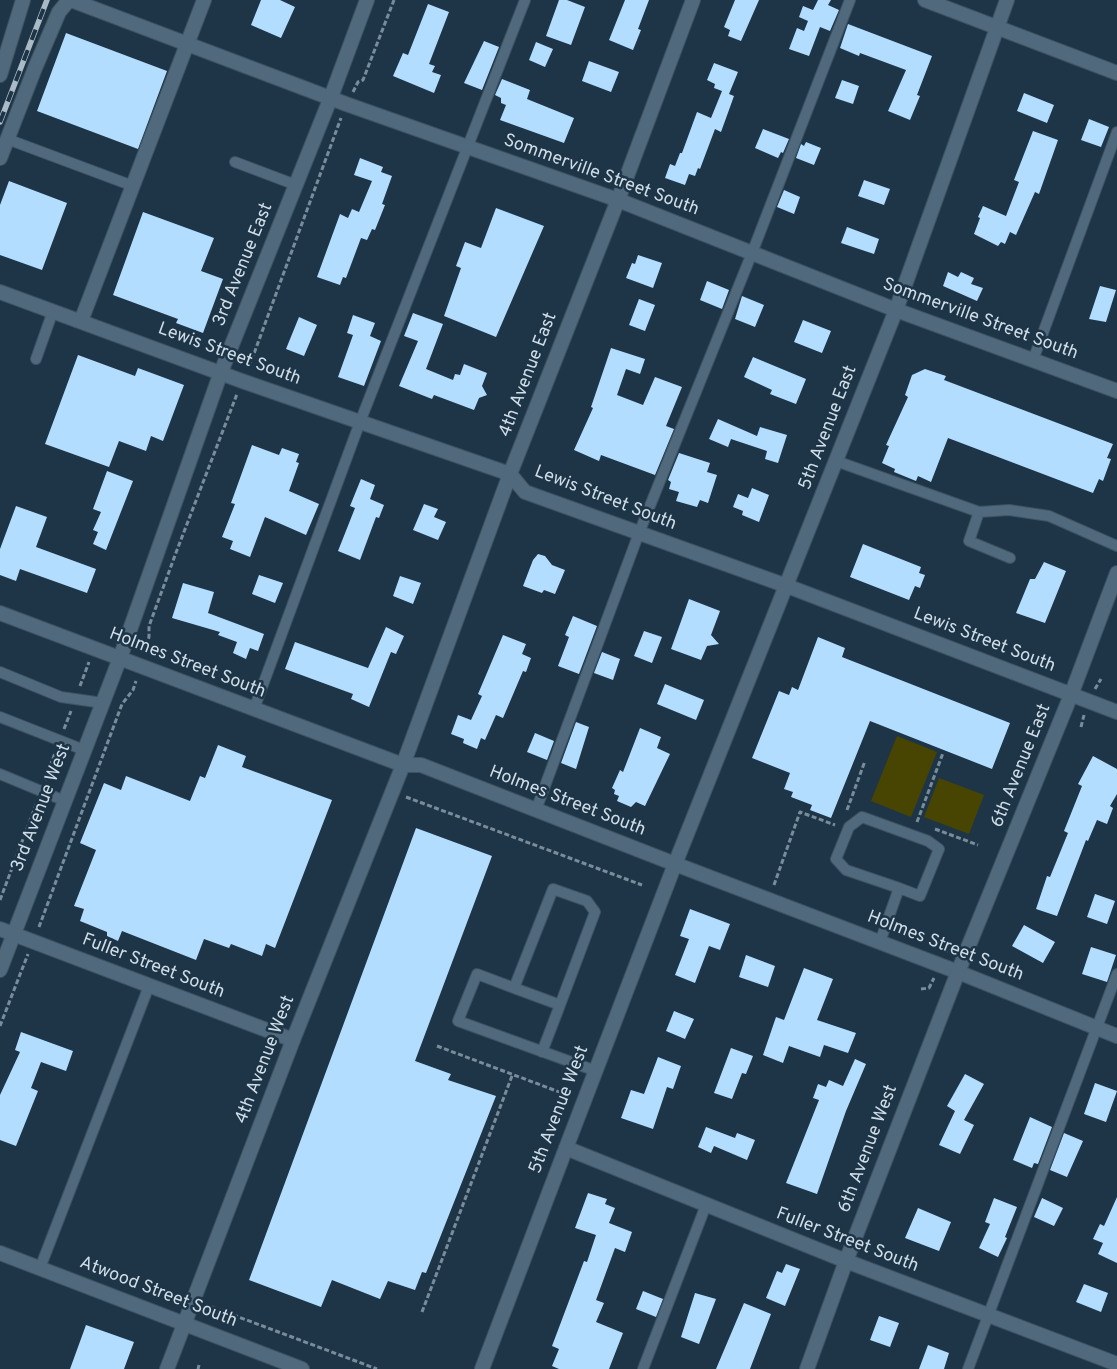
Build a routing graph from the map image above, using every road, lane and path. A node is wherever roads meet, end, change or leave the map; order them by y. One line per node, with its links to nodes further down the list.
1 (23, 0): 13 (street)
2 (70, 0): 12 (street, Sommerville Street South); 18 (street)
3 (204, 0): 12 (street)
4 (367, 0): 15 (street, 3rd Avenue East)
5 (394, 0): 16 (path)
6 (525, 0): 19 (lane)
7 (693, 0): 24 (street, 4th Avenue East)
8 (850, 0): 25 (lane)
9 (926, 0): 11 (street)
10 (1007, 0): 11 (street, 5th Avenue East)
11 (996, 27): 14 (street); 27 (street, 5th Avenue East)
12 (187, 43): 15 (street, Sommerville Street South); 23 (street)
13 (0, 74)
14 (1117, 74)
15 (331, 97): 16 (street, Sommerville Street South); 22 (street, 3rd Avenue East)
16 (346, 104): 19 (street, Sommerville Street South); 33 (path)
17 (1117, 132): 31 (lane)
18 (7, 139): 20 (street); 23 (lane)
19 (467, 147): 24 (street, Sommerville Street South); 35 (lane)
20 (0, 158)
21 (235, 162): 22 (lane)
22 (296, 184): 32 (street, 3rd Avenue East)
23 (133, 186): 29 (street)
24 (618, 200): 25 (street, Sommerville Street South); 37 (street, 4th Avenue East)
25 (752, 253): 27 (street, Sommerville Street South); 39 (lane)
26 (0, 292): 28 (street, Lewis Street South)
27 (896, 310): 31 (street, Sommerville Street South); 36 (street, 5th Avenue East)
28 (53, 311): 29 (street, Lewis Street South); 30 (lane)
29 (81, 321): 32 (street, Lewis Street South)
30 (36, 359)
31 (1033, 360): 34 (street, Sommerville Street South)
32 (221, 372): 33 (street, Lewis Street South); 46 (street, 3rd Avenue East)
33 (242, 380): 35 (street, Lewis Street South); 47 (path)
34 (1117, 391)
35 (360, 422): 37 (street, Lewis Street South); 52 (lane)
36 (836, 461): 38 (lane); 43 (street, 5th Avenue East)
37 (510, 474): 39 (street, Lewis Street South); 59 (street, 4th Avenue East)
38 (979, 512): 40 (lane); 41 (lane)
39 (639, 533): 43 (street, Lewis Street South); 64 (lane)
40 (1117, 546)
41 (1010, 558)
42 (1117, 573): 49 (street, 6th Avenue East)
43 (787, 586): 49 (street, Lewis Street South); 68 (street, 5th Avenue East)
44 (0, 613): 45 (street, Holmes Street South)
45 (94, 649): 46 (street, Holmes Street South); 50 (path)
46 (120, 658): 47 (street, Holmes Street South); 51 (street, 3rd Avenue West)
47 (140, 666): 52 (street, Holmes Street South); 75 (path)
48 (0, 672): 50 (lane)
49 (1072, 695): 53 (street, Lewis Street South); 78 (street, 6th Avenue East)
50 (75, 699): 51 (lane); 55 (path)
51 (102, 703): 56 (street, 3rd Avenue West)
52 (254, 709): 59 (street, Holmes Street South)
53 (1117, 712)
54 (0, 717): 55 (lane)
55 (60, 741): 56 (lane); 61 (path)
56 (84, 750): 63 (street, 3rd Avenue West)
57 (943, 754): 67 (path)
58 (865, 760): 65 (path)
59 (403, 765): 64 (street, Holmes Street South); 86 (street, 4th Avenue West)
60 (0, 774): 61 (lane)
61 (41, 791): 63 (lane); 71 (path)
62 (406, 798): 69 (path)
63 (65, 801): 74 (street, 3rd Avenue West)
64 (536, 810): 68 (street, Holmes Street South)
65 (847, 810)
66 (800, 812): 72 (path)
67 (917, 822)
68 (675, 864): 72 (street, Holmes Street South); 89 (street, 5th Avenue West)
69 (642, 885)
70 (899, 888): 70 (lane); 76 (lane)
71 (0, 900)
72 (768, 900): 76 (street, Holmes Street South)
73 (0, 929): 74 (street, Fuller Street South)
74 (14, 933): 75 (street, Fuller Street South); 77 (street, 3rd Avenue West)
75 (34, 941): 80 (street, Fuller Street South); 83 (path)
76 (880, 942): 78 (street, Holmes Street South)
77 (0, 970)
78 (958, 972): 84 (street, Holmes Street South); 95 (street, 6th Avenue West)
79 (1117, 974): 84 (lane)
80 (149, 986): 86 (street, Fuller Street South); 96 (lane)
81 (514, 988): 82 (lane); 82 (lane); 88 (lane)
82 (560, 1004): 88 (lane)
83 (0, 1026)
84 (1097, 1028): 85 (street, Holmes Street South); 99 (lane)
85 (1117, 1036)
86 (293, 1040): 100 (street, 4th Avenue West)
87 (438, 1046): 90 (path)
88 (542, 1052): 89 (lane)
89 (596, 1071): 92 (street, 5th Avenue West)
90 (512, 1076): 91 (path); 98 (path)
91 (562, 1093)
92 (566, 1148): 93 (street, Fuller Street South); 105 (street, 5th Avenue West)
93 (706, 1205): 95 (street, Fuller Street South); 106 (lane)
94 (0, 1253): 96 (street, Atwood Street South)
95 (846, 1261): 99 (street, Fuller Street South); 107 (street, 6th Avenue West)
96 (40, 1268): 100 (street, Atwood Street South)
97 (212, 1307): 104 (path)
98 (422, 1312)
99 (989, 1315): 101 (street, Fuller Street South); 108 (lane)
100 (184, 1324): 102 (street, 4th Avenue West); 103 (street, Atwood Street South)
101 (1117, 1364)
102 (167, 1369)
103 (302, 1369)
104 (377, 1369)
105 (482, 1369)
106 (643, 1369)
107 (807, 1369)
108 (968, 1369)

